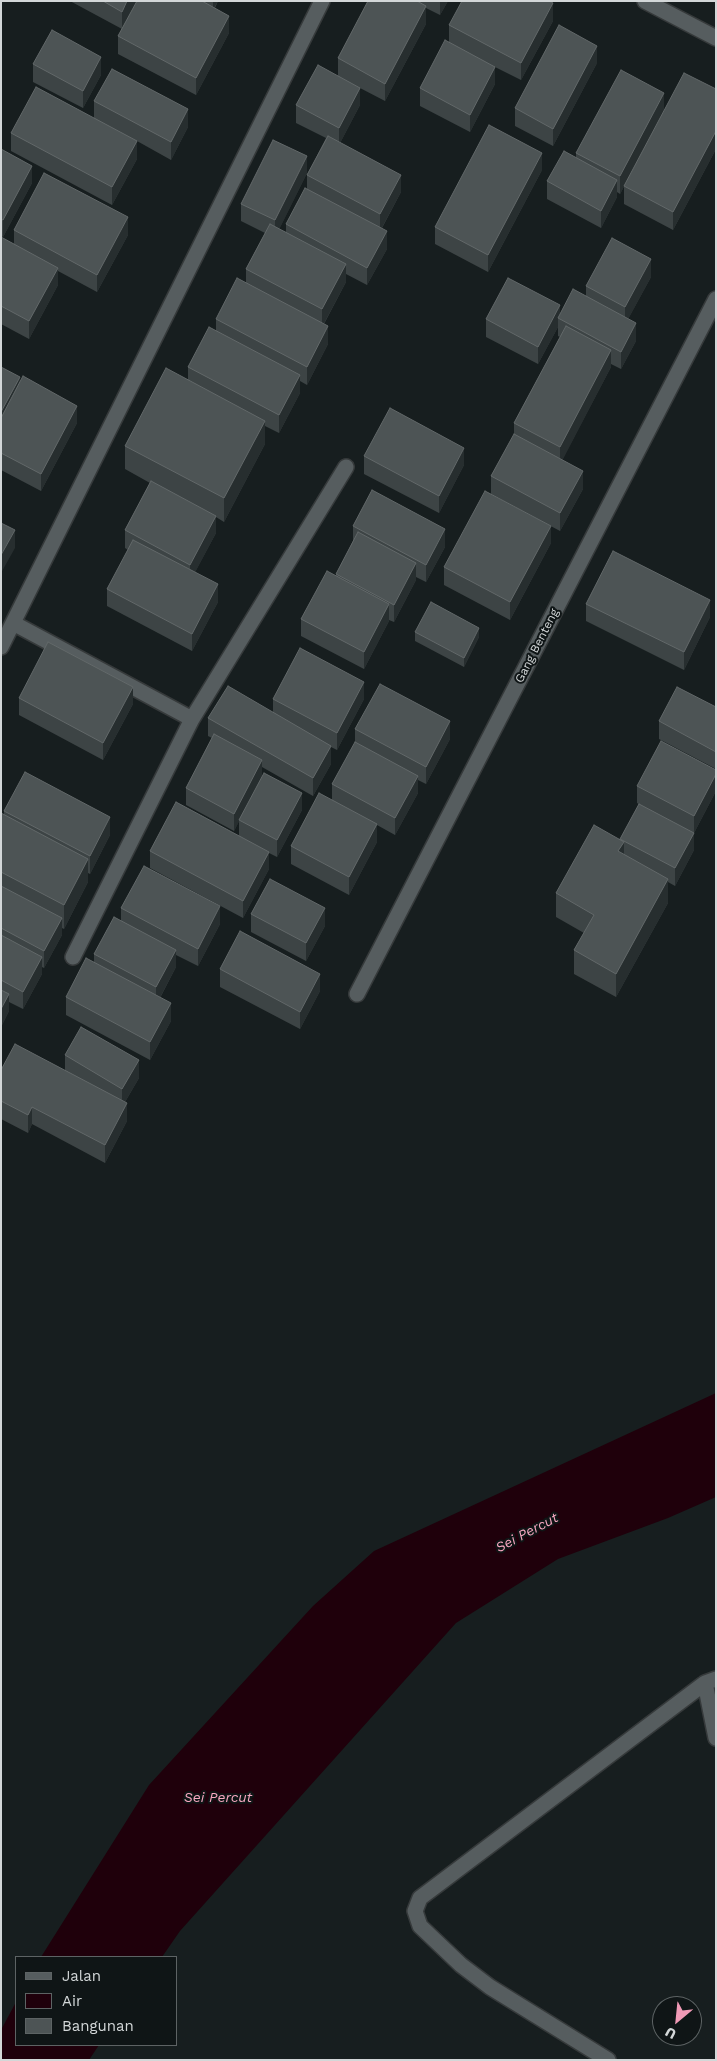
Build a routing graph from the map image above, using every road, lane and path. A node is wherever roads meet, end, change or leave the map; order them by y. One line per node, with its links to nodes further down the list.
1 (322, 1): 6 (street)
2 (645, 1): 3 (street)
3 (716, 38)
4 (716, 299): 10 (street, Gang Benteng)
5 (346, 468): 8 (street)
6 (13, 623): 7 (street); 8 (street)
7 (1, 647)
8 (192, 719): 9 (street)
9 (73, 957)
10 (357, 994)
11 (711, 1681): 12 (street); 13 (street)
12 (716, 1738)
13 (608, 2060)

